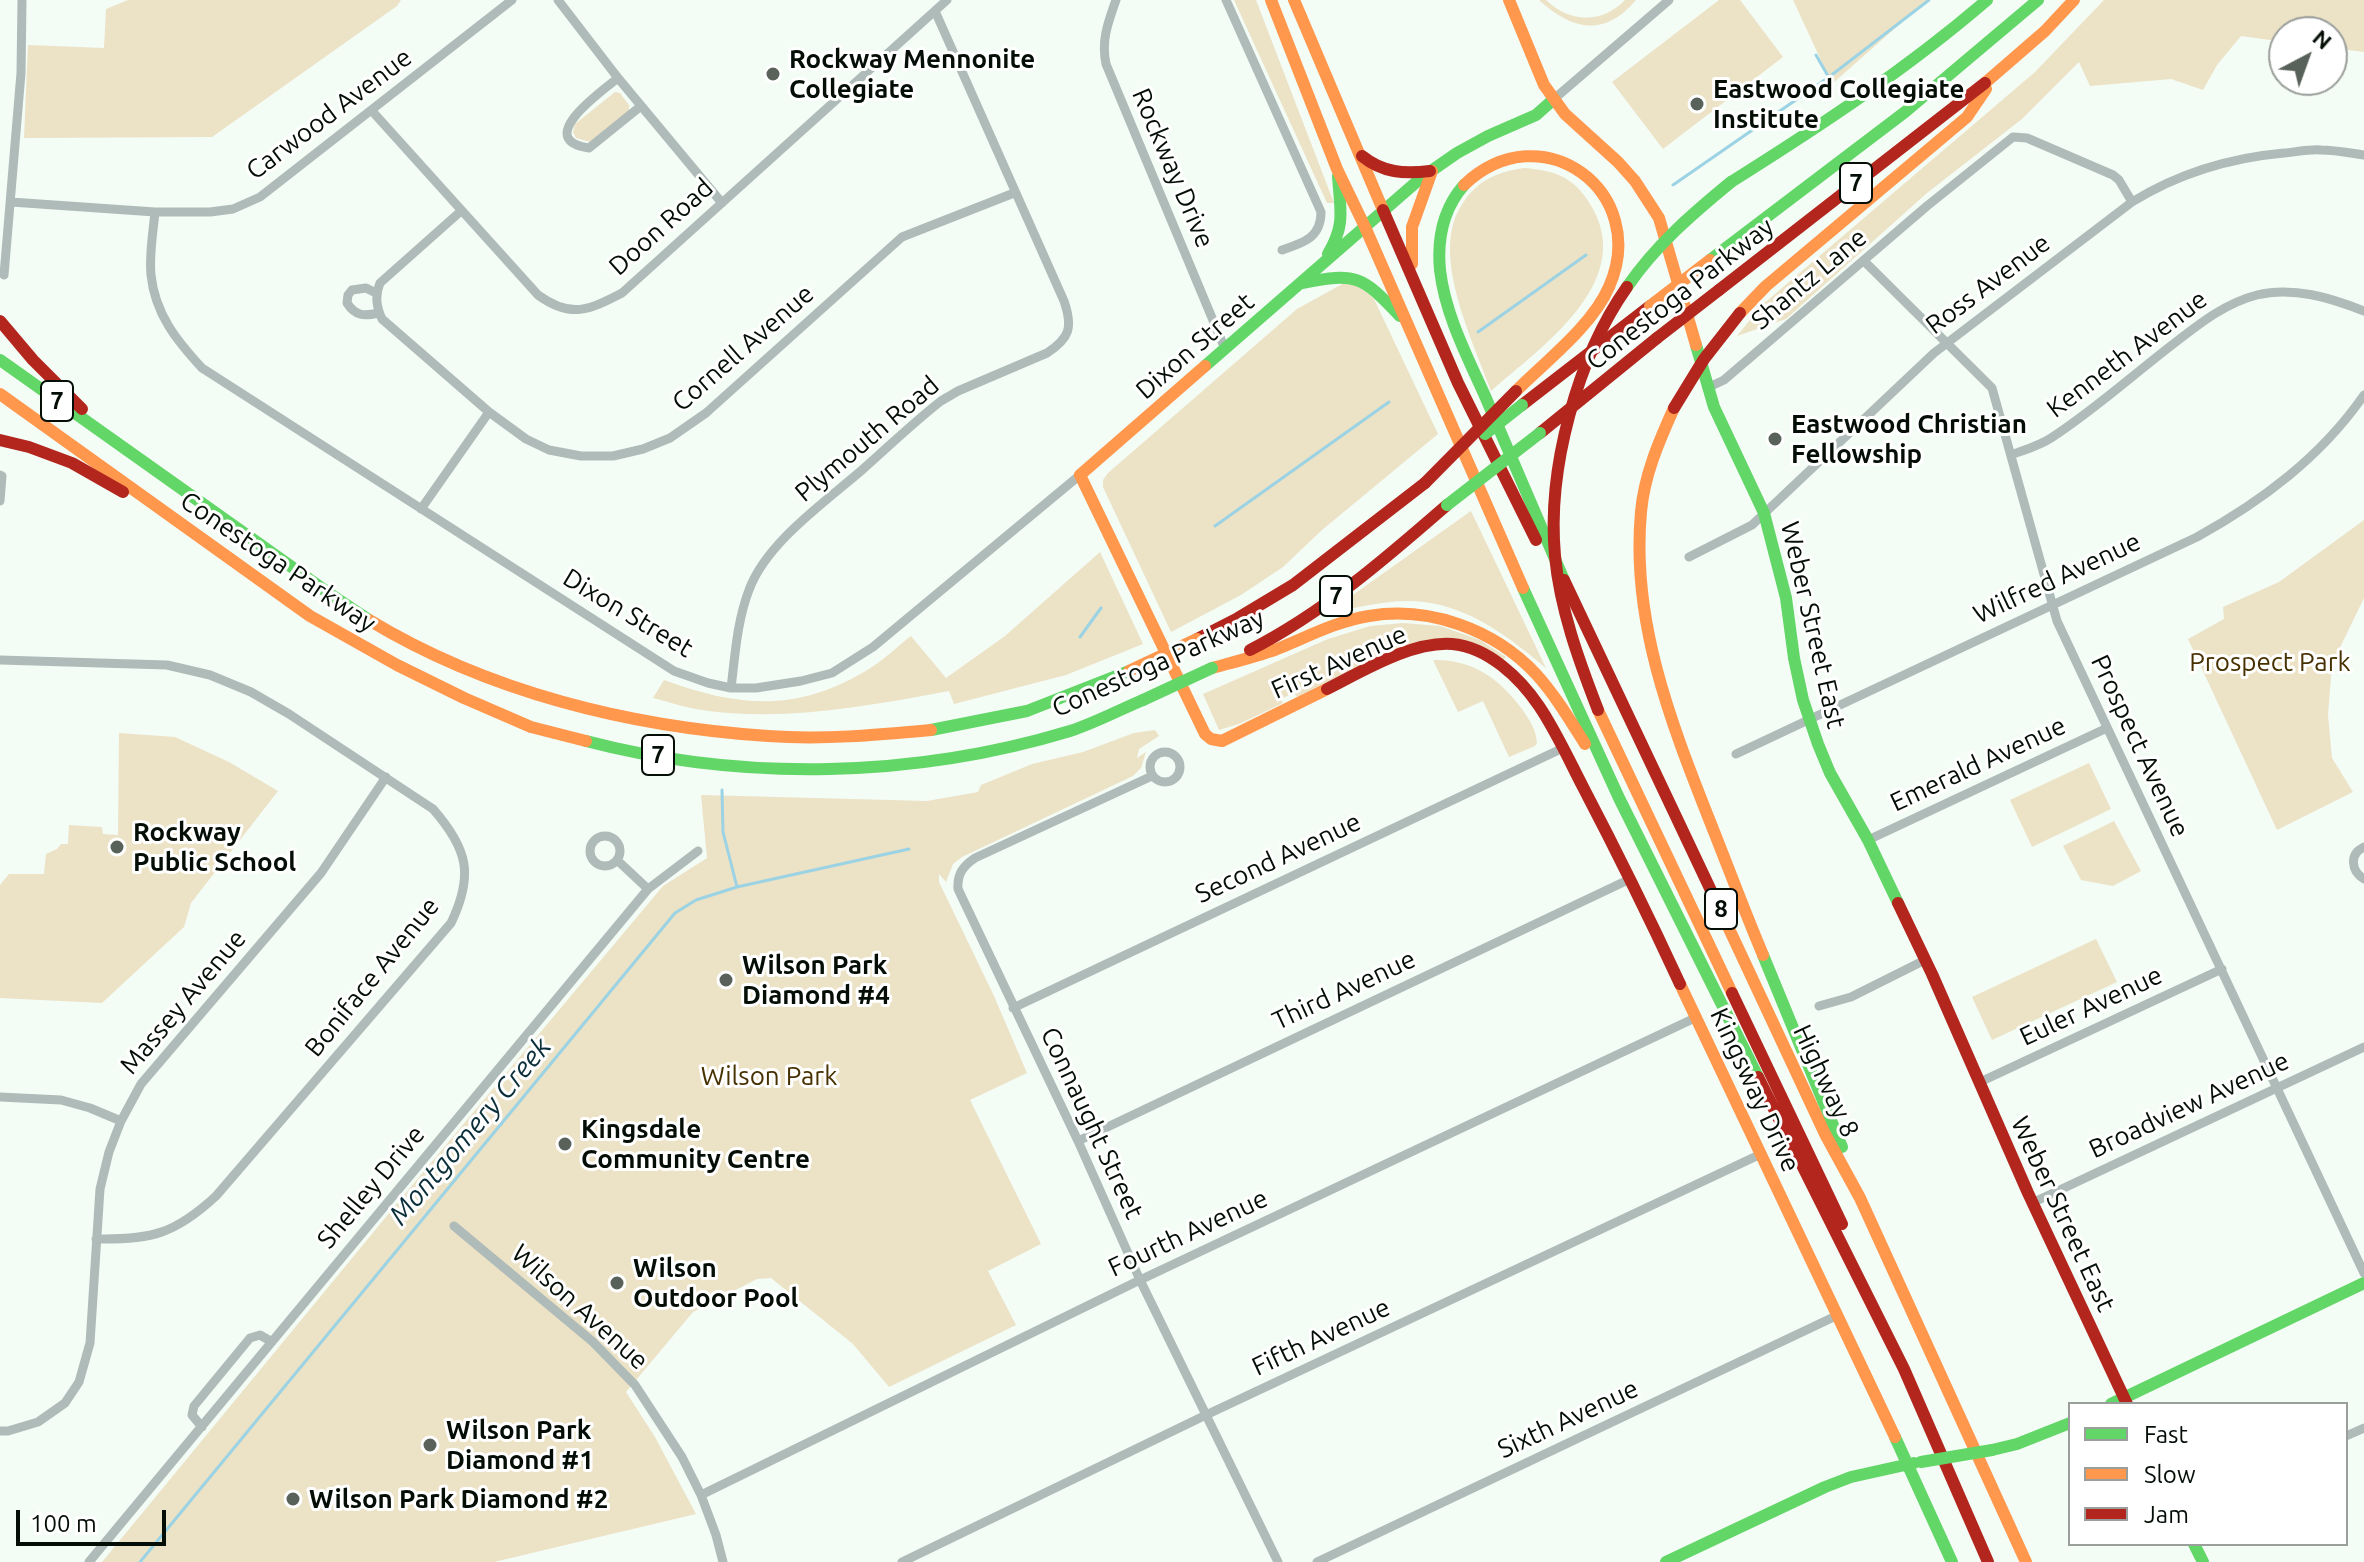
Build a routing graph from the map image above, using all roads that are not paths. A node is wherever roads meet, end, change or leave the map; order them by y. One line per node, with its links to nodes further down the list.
1 (22, 0): 25 (street)
2 (511, 0): 19 (street, Carwood Avenue)
3 (558, 0): 16 (street)
4 (947, 0): 14 (street, Doon Road)
5 (1116, 0): 44 (street, Rockway Drive)
6 (1226, 0): 32 (street)
7 (1271, 0): 22 (main road)
8 (1294, 0): 20 (main road)
9 (1509, 0): 17 (main road, Weber Street East)
10 (1669, 0): 17 (street)
11 (1987, 0): 102 (main road, bridge)
12 (2038, 0): 55 (main road, Conestoga Parkway / 7, bridge)
13 (2074, 0): 15 (main road, Conestoga Parkway / 7)
14 (935, 11): 24 (street, Plymouth Road); 27 (street, Doon Road)
15 (1995, 76): 65 (main road, Conestoga Parkway / 7, bridge); 93 (main road, bridge)
16 (618, 78): 18 (street); 18 (street)
17 (1554, 99): 23 (main road, Dixon Street); 46 (main road, Weber Street East)
18 (641, 106): 27 (street)
19 (372, 111): 29 (street, Doon Road); 30 (street, Carwood Avenue)
20 (1360, 154): 23 (main road); 28 (main road)
21 (2364, 155): 26 (street, Ross Avenue)
22 (1337, 169): 31 (main road); 34 (main road)
23 (1432, 171): 28 (main road, Dixon Street); 36 (main road)
24 (1014, 193): 49 (street, Cornell Avenue); 66 (street, Plymouth Road)
25 (11, 202): 30 (street, Carwood Avenue); 35 (street)
26 (2132, 202): 33 (street, Shantz Lane); 43 (street, Ross Avenue)
27 (722, 203): 29 (street, Doon Road)
28 (1383, 210): 31 (main road, Dixon Street); 36 (main road)
29 (461, 211): 38 (street, Cornell Avenue)
30 (155, 212): 57 (street, Dixon Street)
31 (1365, 227): 34 (main road, Dixon Street); 42 (main road)
32 (1282, 250)
33 (1864, 261): 43 (street, Prospect Avenue); 46 (street, Shantz Lane)
34 (1321, 267): 37 (main road, Dixon Street)
35 (4, 275)
36 (1413, 278): 62 (main road)
37 (1302, 283): 42 (main road); 44 (main road, Dixon Street)
38 (376, 293): 40 (street); 40 (street, Cornell Avenue)
39 (2364, 311): 52 (street, Kenneth Avenue)
40 (379, 313): 49 (street, Cornell Avenue)
41 (0, 321): 51 (main road)
42 (1409, 326): 73 (main road)
43 (1947, 342): 52 (street, Prospect Avenue); 58 (street, Ross Avenue)
44 (1225, 349): 53 (main road, Dixon Street)
45 (0, 360): 51 (main road, Conestoga Parkway / 7)
46 (1707, 388): 58 (main road, Weber Street East)
47 (0, 394): 59 (main road, Conestoga Parkway / 7)
48 (2364, 395): 61 (street, Wilfred Avenue)
49 (489, 412): 57 (street)
50 (0, 440): 59 (main road)
51 (114, 441): 55 (main road, Conestoga Parkway / 7, bridge)
52 (2011, 455): 61 (street, Prospect Avenue)
53 (1080, 475): 63 (main road, First Avenue); 66 (street, Dixon Street)
54 (1, 476): 56 (street)
55 (1425, 483): 62 (main road, bridge)
56 (0, 501)
57 (421, 509): 66 (street, Dixon Street)
58 (1764, 513): 60 (street, Ross Avenue); 67 (main road, Weber Street East)
59 (214, 546): 65 (main road, Conestoga Parkway / 7, bridge)
60 (1689, 557)
61 (2052, 606): 67 (street, Wilfred Avenue); 68 (street, Prospect Avenue)
62 (1582, 621): 93 (main road, Highway 8 / 8)
63 (1489, 656): 69 (main road, Kingsway Drive)
64 (0, 660): 72 (street, Boniface Avenue)
65 (1212, 668): 73 (main road)
66 (731, 688)
67 (1809, 720): 70 (street, Wilfred Avenue); 74 (main road, Weber Street East)
68 (2107, 728): 74 (street, Emerald Avenue); 82 (street, Prospect Avenue)
69 (1563, 748): 78 (main road, Kingsway Drive); 84 (street, Second Avenue)
70 (1736, 754)
71 (1152, 776): 84 (street, Connaught Street)
72 (386, 777): 90 (street, Massey Avenue); 96 (street, Boniface Avenue)
73 (1619, 798): 102 (main road, 8)
74 (1868, 840): 81 (main road, Weber Street East)
75 (2364, 847): 79 (street)
76 (698, 851): 80 (street, Shelley Drive)
77 (617, 860): 80 (street)
78 (1630, 879): 85 (main road, Kingsway Drive); 91 (street, Third Avenue)
79 (2364, 879)
80 (648, 889): 101 (street, Shelley Drive)
81 (1925, 960): 83 (street); 87 (main road, Weber Street East)
82 (2222, 969): 87 (street, Euler Avenue); 88 (street, Prospect Avenue)
83 (1819, 1006)
84 (1013, 1008): 91 (street, Connaught Street)
85 (1697, 1017): 92 (main road, Kingsway Drive); 98 (street, Fourth Avenue)
86 (2364, 1047): 88 (street, Broadview Avenue)
87 (1980, 1082): 94 (main road, Weber Street East)
88 (2277, 1089): 94 (street, Broadview Avenue); 97 (street, Prospect Avenue)
89 (0, 1097): 90 (street)
90 (121, 1121): 96 (street, Massey Avenue)
91 (1078, 1141): 98 (street, Connaught Street)
92 (1761, 1154): 100 (main road, Kingsway Drive); 104 (street, Fifth Avenue)
93 (1860, 1198): 118 (main road, Highway 8 / 8)
94 (2032, 1203): 103 (main road, Weber Street East)
95 (454, 1226): 109 (street, Wilson Avenue)
96 (96, 1239): 107 (street, Massey Avenue)
97 (2364, 1273)
98 (1140, 1280): 104 (street, Connaught Street); 109 (street, Fourth Avenue)
99 (2364, 1283): 103 (main road)
100 (1838, 1315): 108 (main road, Kingsway Drive); 114 (street, Sixth Avenue)
101 (272, 1342): 106 (street, Shelley Drive); 106 (street)
102 (1904, 1369): 117 (main road, 8)
103 (2126, 1401)
104 (1206, 1415): 112 (street, Fifth Avenue); 113 (street, Connaught Street)
105 (2068, 1424): 108 (main road, bridge)
106 (202, 1427): 110 (street, Shelley Drive)
107 (0, 1431)
108 (1915, 1463): 115 (main road); 116 (main road, Kingsway Drive)
109 (701, 1495): 111 (street, Wilson Avenue)
110 (89, 1562)
111 (723, 1562)
112 (902, 1562)
113 (1278, 1562)
114 (1317, 1562)
115 (1666, 1562)
116 (1952, 1562)
117 (1988, 1562)
118 (2026, 1562)

